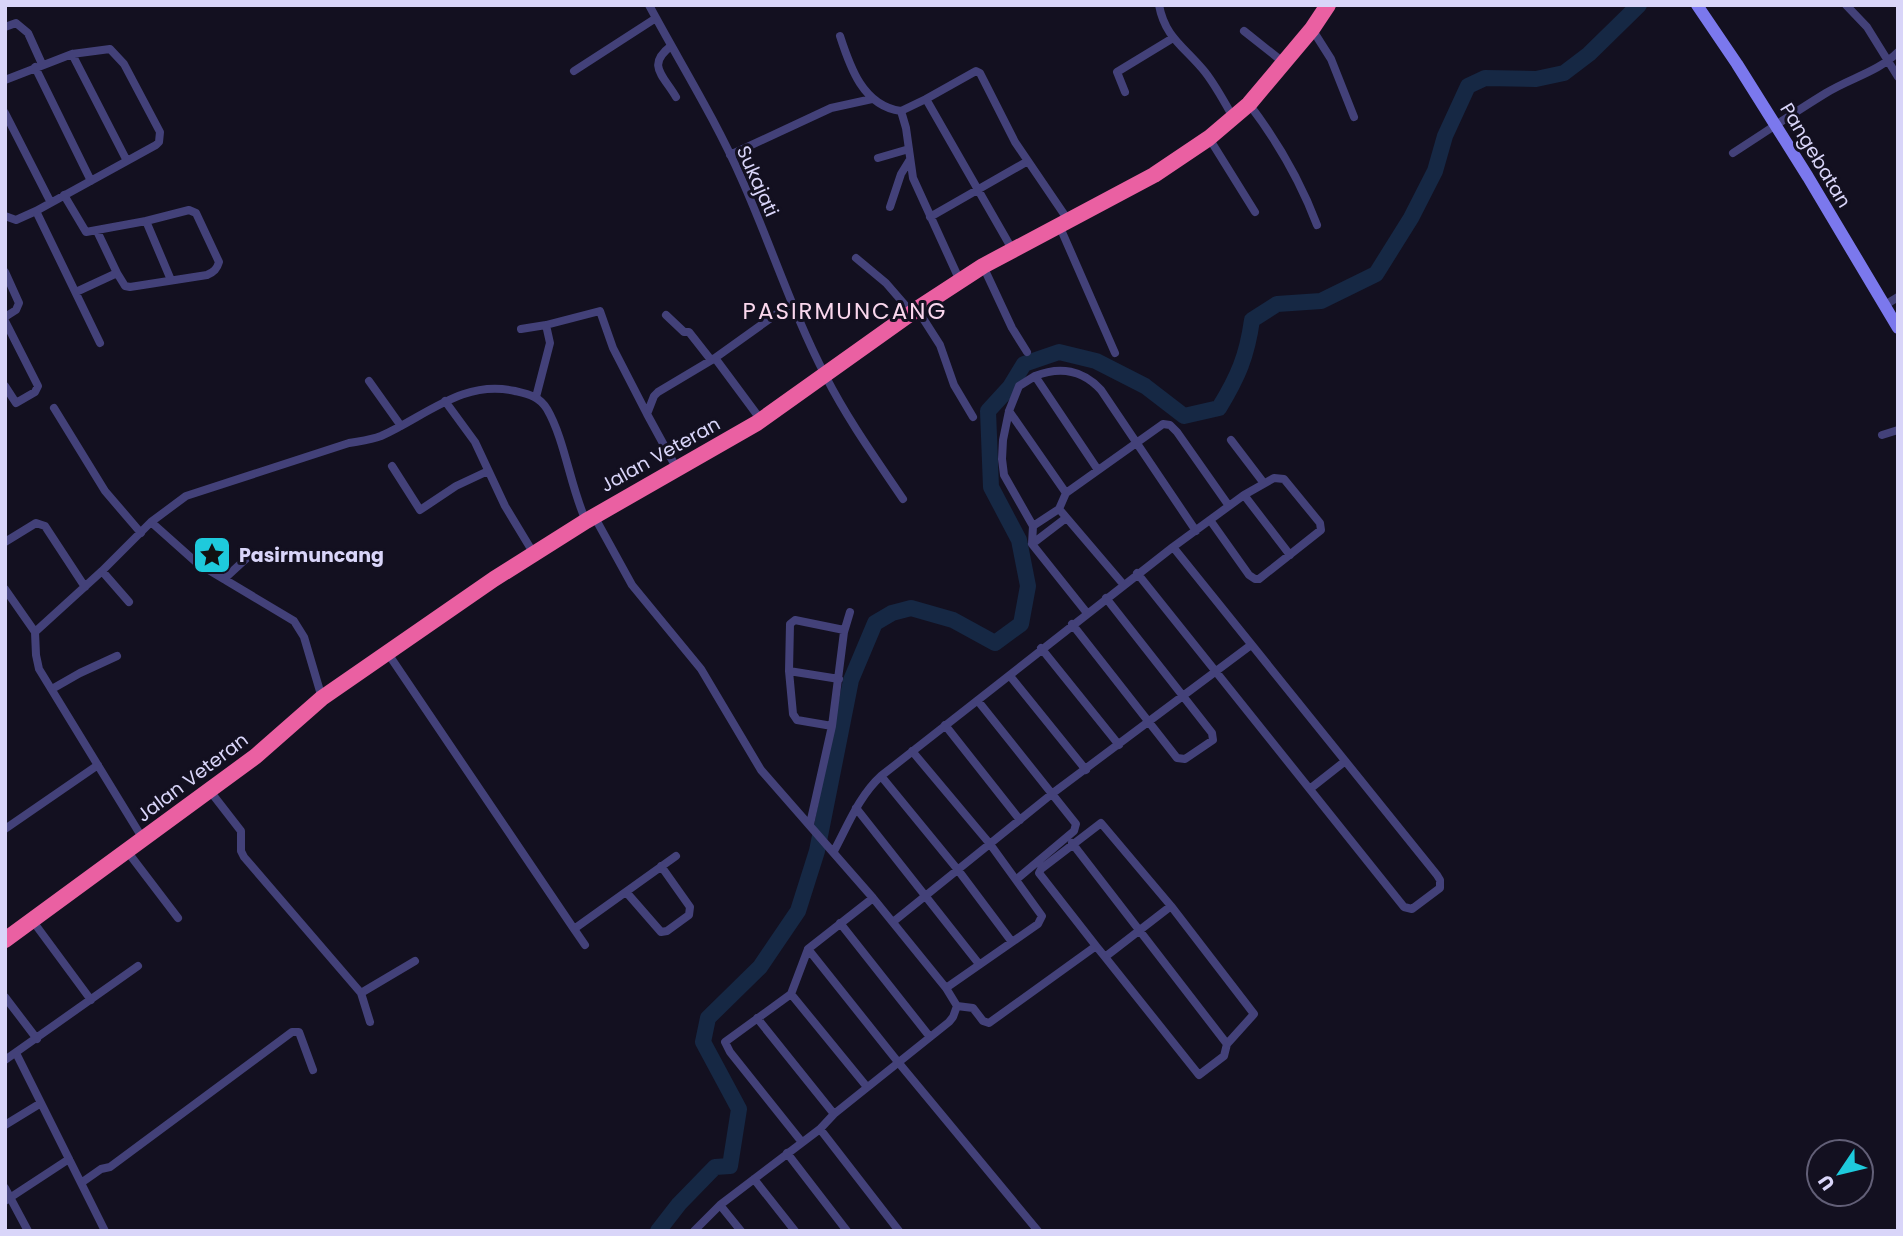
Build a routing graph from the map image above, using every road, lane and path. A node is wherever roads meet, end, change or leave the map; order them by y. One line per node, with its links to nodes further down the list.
1 (649, 5): 6 (street, Sukajati)
2 (1159, 5): 11 (street)
3 (1846, 5): 15 (street)
4 (1699, 6): 30 (street, Pangebatan)
5 (1323, 7): 8 (highway, Jalan Veteran)
6 (656, 18): 12 (street, Sukajati); 18 (street)
7 (5, 27): 17 (street)
8 (1312, 29): 16 (highway, Jalan Veteran); 28 (street)
9 (1244, 31): 16 (street)
10 (840, 36): 23 (street)
11 (1173, 38): 21 (street); 29 (street)
12 (671, 46): 22 (street); 34 (street, Sukajati)
13 (1898, 52): 15 (street)
14 (72, 54): 17 (street); 36 (street); 36 (street)
15 (1889, 61): 19 (street); 30 (street)
16 (1283, 62): 25 (highway, Jalan Veteran)
17 (38, 66): 20 (street); 39 (street)
18 (574, 71)
19 (1898, 77)
20 (5, 80)
21 (1125, 92)
22 (676, 97)
23 (872, 99): 26 (street); 34 (street)
24 (926, 99): 26 (street); 38 (street); 40 (street)
25 (1249, 104): 29 (highway, Jalan Veteran); 50 (street)
26 (901, 111): 32 (street)
27 (5, 113): 42 (street)
28 (1354, 117)
29 (1234, 118): 31 (highway, Jalan Veteran)
30 (1776, 125): 33 (street); 62 (street, Pangebatan)
31 (1209, 138): 45 (street); 49 (highway, Jalan Veteran)
32 (909, 149): 35 (street); 37 (street)
33 (1733, 153)
34 (730, 155): 61 (street, Sukajati)
35 (878, 158)
36 (127, 161): 39 (street)
37 (909, 161): 43 (street); 47 (street)
38 (1028, 161): 40 (street); 49 (street)
39 (91, 181): 41 (street)
40 (978, 192): 47 (street); 52 (street)
41 (64, 195): 42 (street); 51 (street)
42 (50, 201): 44 (street)
43 (890, 207)
44 (36, 211): 46 (street); 59 (street)
45 (1255, 212)
46 (5, 216)
47 (930, 217): 58 (street)
48 (146, 220): 51 (street); 57 (street); 57 (street)
49 (1064, 222): 52 (highway, Jalan Veteran); 71 (street)
50 (1317, 225)
51 (97, 231): 56 (street)
52 (1012, 249): 54 (highway, Jalan Veteran)
53 (856, 258): 63 (street)
54 (983, 266): 58 (highway, Jalan Veteran); 70 (street)
55 (5, 272): 65 (street)
56 (117, 273): 57 (street); 59 (street)
57 (171, 281)
58 (960, 281): 63 (highway, Jalan Veteran)
59 (76, 292): 69 (street)
60 (1898, 297): 62 (street)
61 (792, 303): 72 (street); 73 (street, Sukajati)
62 (1885, 305): 67 (street, Pangebatan)
63 (914, 311): 73 (highway, Jalan Veteran); 82 (street)
64 (666, 315): 72 (street)
65 (5, 319): 76 (street)
66 (546, 325): 68 (street); 77 (street); 81 (street)
67 (1898, 328)
68 (521, 329)
69 (100, 343)
70 (1027, 352)
71 (1115, 353)
72 (713, 359): 81 (street); 83 (street)
73 (825, 375): 83 (highway, Jalan Veteran); 96 (street, Sukajati)
74 (1035, 376): 80 (street); 88 (street); 91 (street)
75 (369, 381): 84 (street)
76 (5, 386)
77 (536, 397): 78 (street); 100 (street)
78 (445, 401): 84 (street); 92 (street)
79 (54, 408): 105 (street)
80 (1009, 411): 94 (street); 103 (street)
81 (647, 414): 90 (street)
82 (973, 416)
83 (761, 421): 90 (highway, Jalan Veteran)
84 (401, 426): 102 (street)
85 (1898, 430): 86 (street)
86 (1882, 435)
87 (1231, 440): 93 (street)
88 (1136, 442): 91 (street); 97 (street); 104 (street)
89 (392, 466): 92 (street)
90 (677, 469): 100 (highway, Jalan Veteran)
91 (1098, 470): 94 (street)
92 (488, 471): 109 (street)
93 (1263, 482): 95 (street); 110 (street)
94 (1066, 493): 98 (street)
95 (1244, 495): 97 (street); 110 (street)
96 (903, 499)
97 (1229, 506): 101 (street)
98 (1059, 509): 99 (street); 103 (street)
99 (1066, 517): 107 (street); 115 (street)
100 (590, 518): 109 (highway, Jalan Veteran); 151 (street)
101 (1210, 520): 104 (street); 110 (street)
102 (151, 522): 105 (street); 114 (street)
103 (1033, 526): 107 (street)
104 (1196, 531): 108 (street)
105 (141, 533): 112 (street)
106 (5, 542): 116 (street)
107 (1032, 544): 121 (street)
108 (1173, 547): 113 (street); 125 (street)
109 (534, 554): 127 (highway, Jalan Veteran)
110 (1290, 555)
111 (249, 556): 114 (street)
112 (102, 571): 116 (street); 119 (street)
113 (1137, 573): 115 (street); 129 (street)
114 (224, 579): 135 (street)
115 (1123, 584): 118 (street)
116 (85, 587): 124 (street)
117 (5, 589): 124 (street)
118 (1106, 598): 121 (street); 134 (street)
119 (129, 602)
120 (850, 612): 123 (street)
121 (1087, 613): 122 (street)
122 (1072, 624): 126 (street); 137 (street)
123 (844, 629): 130 (street); 132 (street)
124 (35, 632): 133 (street)
125 (1251, 646): 129 (street); 142 (street)
126 (1041, 648): 131 (street); 140 (street)
127 (387, 652): 135 (highway, Jalan Veteran); 170 (street)
128 (117, 656): 133 (street)
129 (1217, 670): 134 (street); 146 (street)
130 (789, 671): 132 (street); 139 (street)
131 (1010, 676): 136 (street); 144 (street)
132 (839, 679): 139 (street)
133 (52, 689): 143 (street)
134 (1184, 696): 137 (street); 137 (street)
135 (321, 698): 147 (highway, Jalan Veteran)
136 (978, 701): 138 (street); 148 (street)
137 (1149, 722): 140 (street)
138 (945, 725): 141 (street); 150 (street)
139 (832, 726): 151 (street)
140 (1119, 745): 144 (street)
141 (912, 751): 145 (street); 154 (street)
142 (1344, 762): 146 (street); 146 (street)
143 (98, 765): 152 (street); 153 (street)
144 (1086, 770): 148 (street)
145 (881, 776): 149 (street); 160 (street)
146 (1311, 788)
147 (209, 791): 153 (highway, Jalan Veteran); 182 (street)
148 (1053, 793): 150 (street); 161 (street)
149 (856, 808): 156 (street); 163 (street)
150 (1020, 820): 154 (street)
151 (811, 825): 156 (street)
152 (5, 828)
153 (143, 839): 157 (highway, Jalan Veteran)
154 (990, 844): 160 (street); 161 (street)
155 (1072, 844): 165 (street); 171 (street); 175 (street)
156 (832, 849): 164 (street)
157 (127, 851): 166 (street); 167 (highway, Jalan Veteran)
158 (676, 856): 159 (street)
159 (661, 866): 162 (street); 162 (street)
160 (958, 870): 163 (street); 173 (street)
161 (1017, 878): 173 (street)
162 (627, 893): 170 (street)
163 (926, 895): 168 (street); 179 (street)
164 (873, 898): 168 (street); 169 (street)
165 (1171, 906): 171 (street); 191 (street)
166 (178, 918)
167 (33, 920): 172 (highway, Jalan Veteran); 185 (street)
168 (893, 922): 181 (street)
169 (840, 923): 176 (street); 189 (street)
170 (574, 929): 174 (street)
171 (1138, 931): 177 (street); 191 (street)
172 (5, 940)
173 (1012, 942): 179 (street)
174 (584, 945)
175 (1096, 946): 177 (street); 186 (street)
176 (808, 949): 183 (street); 194 (street)
177 (1105, 957): 191 (street)
178 (415, 961): 182 (street)
179 (979, 964): 181 (street)
180 (138, 966): 185 (street)
181 (946, 988): 186 (street)
182 (361, 993): 188 (street)
183 (791, 994): 187 (street); 196 (street)
184 (5, 997): 190 (street)
185 (91, 1000): 190 (street)
186 (957, 1006): 189 (street)
187 (757, 1018): 198 (street); 201 (street)
188 (370, 1022)
189 (930, 1037): 194 (street)
190 (37, 1040): 192 (street)
191 (1227, 1044)
192 (16, 1052): 193 (street); 197 (street)
193 (5, 1060)
194 (898, 1062): 196 (street); 216 (street)
195 (313, 1070): 205 (street)
196 (867, 1087): 198 (street)
197 (41, 1103): 199 (street); 203 (street)
198 (834, 1114): 200 (street)
199 (5, 1125)
200 (820, 1129): 201 (street); 215 (street)
201 (801, 1141): 202 (street)
202 (787, 1153): 204 (street); 214 (street)
203 (69, 1159): 205 (street); 207 (street)
204 (754, 1179): 208 (street); 213 (street)
205 (81, 1183): 210 (street)
206 (5, 1188): 207 (street)
207 (8, 1199): 209 (street)
208 (720, 1205): 211 (street); 212 (street)
209 (28, 1231)
210 (105, 1231)
211 (694, 1231)
212 (741, 1231)
213 (795, 1231)
214 (847, 1231)
215 (899, 1231)
216 (1038, 1231)

